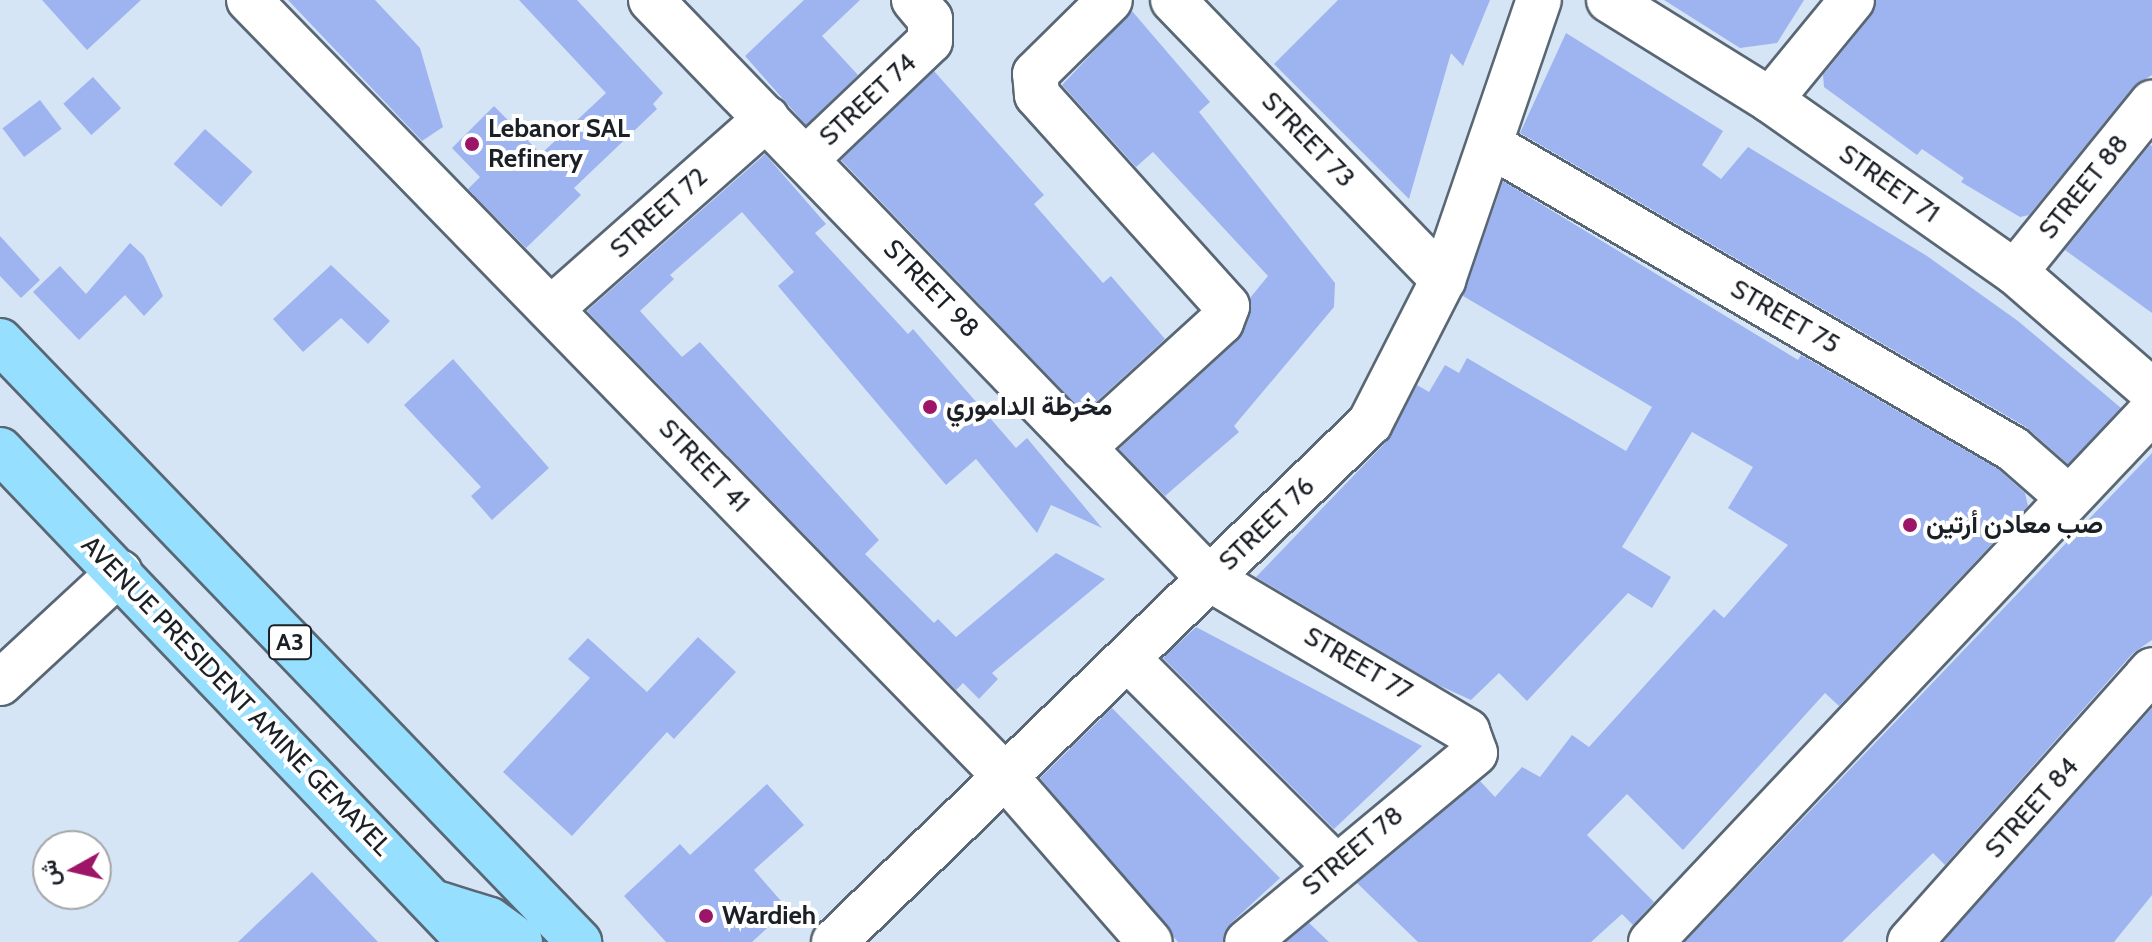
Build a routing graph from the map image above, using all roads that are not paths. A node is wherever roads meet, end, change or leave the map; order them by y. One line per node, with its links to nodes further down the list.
1 (249, 0): 16 (street, STREET 41)
2 (651, 0): 11 (street, STREET 98)
3 (914, 0): 13 (street, STREET 74)
4 (1110, 0): 20 (street)
5 (1173, 0): 15 (street, STREET 73)
6 (1609, 0): 9 (street, STREET 71)
7 (1852, 0): 9 (street)
8 (1530, 6): 12 (street, STREET 76)
9 (1770, 100): 14 (street, STREET 71)
10 (2152, 103): 14 (street, STREET 88)
11 (767, 118): 13 (street, STREET 98); 16 (street, STREET 72)
12 (1492, 146): 15 (street, STREET 76); 22 (street, STREET 75)
13 (806, 159): 20 (street, STREET 98)
14 (2015, 272): 18 (street, STREET 71)
15 (1443, 280): 24 (street, STREET 76)
16 (551, 309): 29 (street, STREET 41)
17 (0, 341): 34 (highway, A3)
18 (2152, 391)
19 (2152, 411): 22 (street)
20 (1083, 448): 24 (street, STREET 98)
21 (0, 450): 23 (highway, AVENUE PRESIDENT AMINE GEMAYEL)
22 (2069, 498): 38 (street)
23 (120, 572): 27 (street); 31 (highway, AVENUE PRESIDENT AMINE GEMAYEL)
24 (1210, 579): 25 (street, STREET 76); 28 (street, STREET 77)
25 (1128, 659): 29 (street, STREET 76); 30 (street)
26 (2152, 670): 39 (street, STREET 84)
27 (0, 683)
28 (1461, 762): 30 (street, STREET 78)
29 (1005, 776): 35 (street, STREET 76); 36 (street, STREET 41)
30 (1335, 866): 37 (street, STREET 78)
31 (433, 902): 32 (highway, AVENUE PRESIDENT AMINE GEMAYEL); 33 (highway)
32 (470, 942)
33 (520, 942)
34 (579, 942)
35 (834, 942)
36 (1150, 942)
37 (1247, 942)
38 (1651, 942)
39 (1910, 942)

